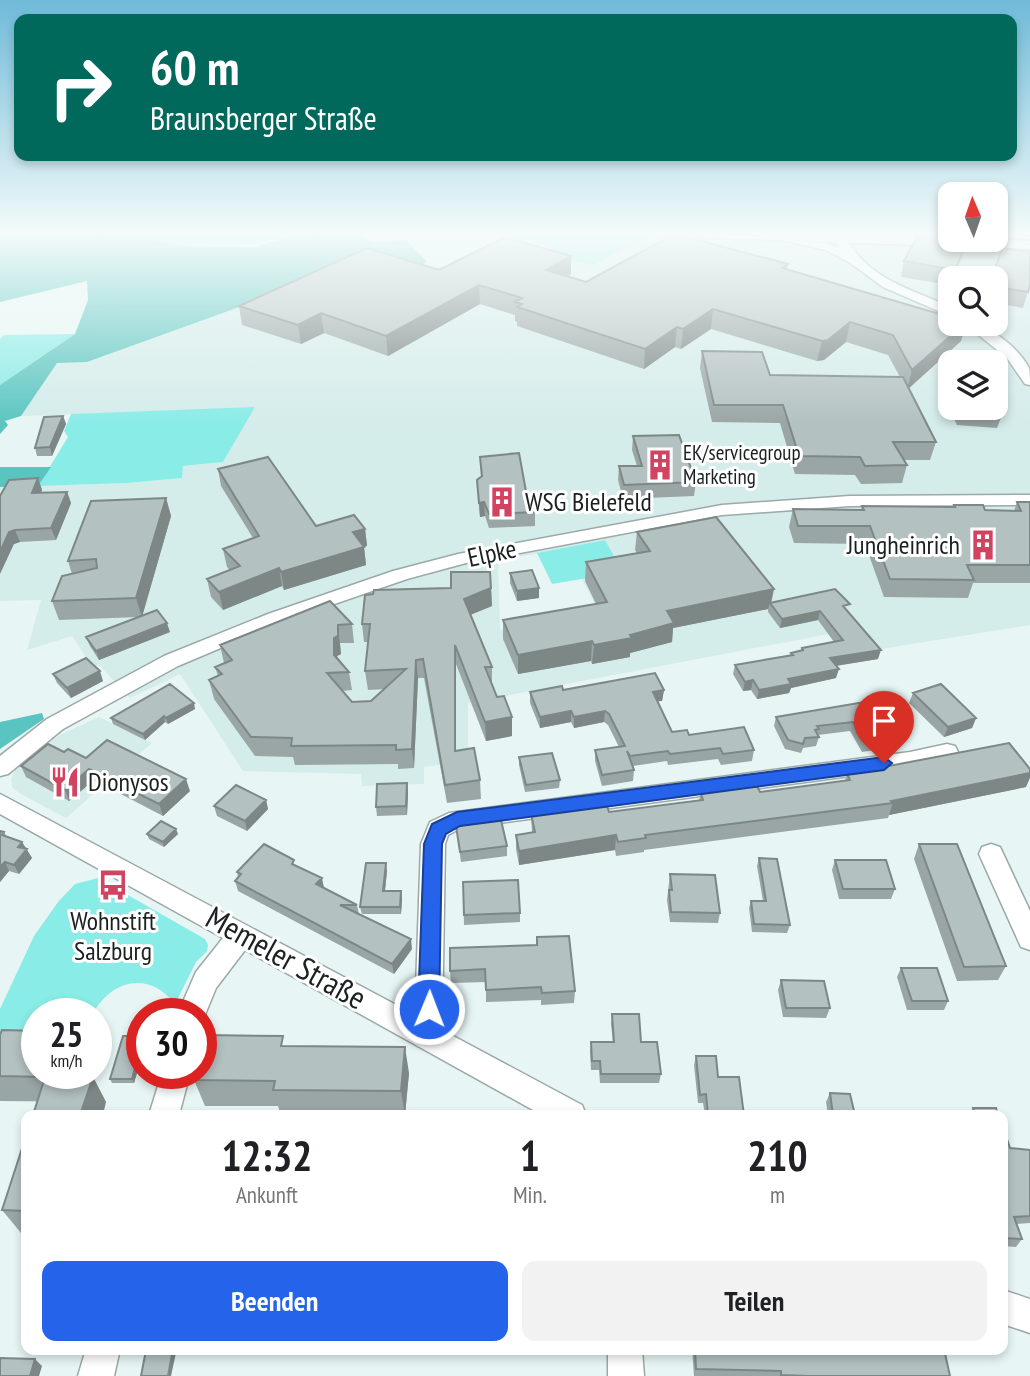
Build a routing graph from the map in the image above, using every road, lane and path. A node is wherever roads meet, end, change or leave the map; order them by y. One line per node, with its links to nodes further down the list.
1 (920, 297): 2 (street)
2 (938, 306)
3 (987, 336): 5 (street)
4 (1030, 354): 5 (street)
5 (1012, 355): 6 (street)
6 (1030, 382)
7 (1030, 499): 9 (street, Elpke)
8 (947, 752): 15 (street)
9 (0, 768)
10 (0, 803): 12 (street, Memeler Straße)
11 (991, 854): 13 (street)
12 (243, 934): 14 (street); 15 (street, Memeler Straße)
13 (1030, 939)
14 (196, 998)
15 (428, 1036): 18 (street, Memeler Straße)
16 (171, 1089): 17 (street)
17 (165, 1110)
18 (562, 1110)
19 (1008, 1309): 20 (street)
20 (1030, 1316)
21 (101, 1355): 23 (street)
22 (625, 1355): 24 (street)
23 (96, 1376)
24 (626, 1376)

